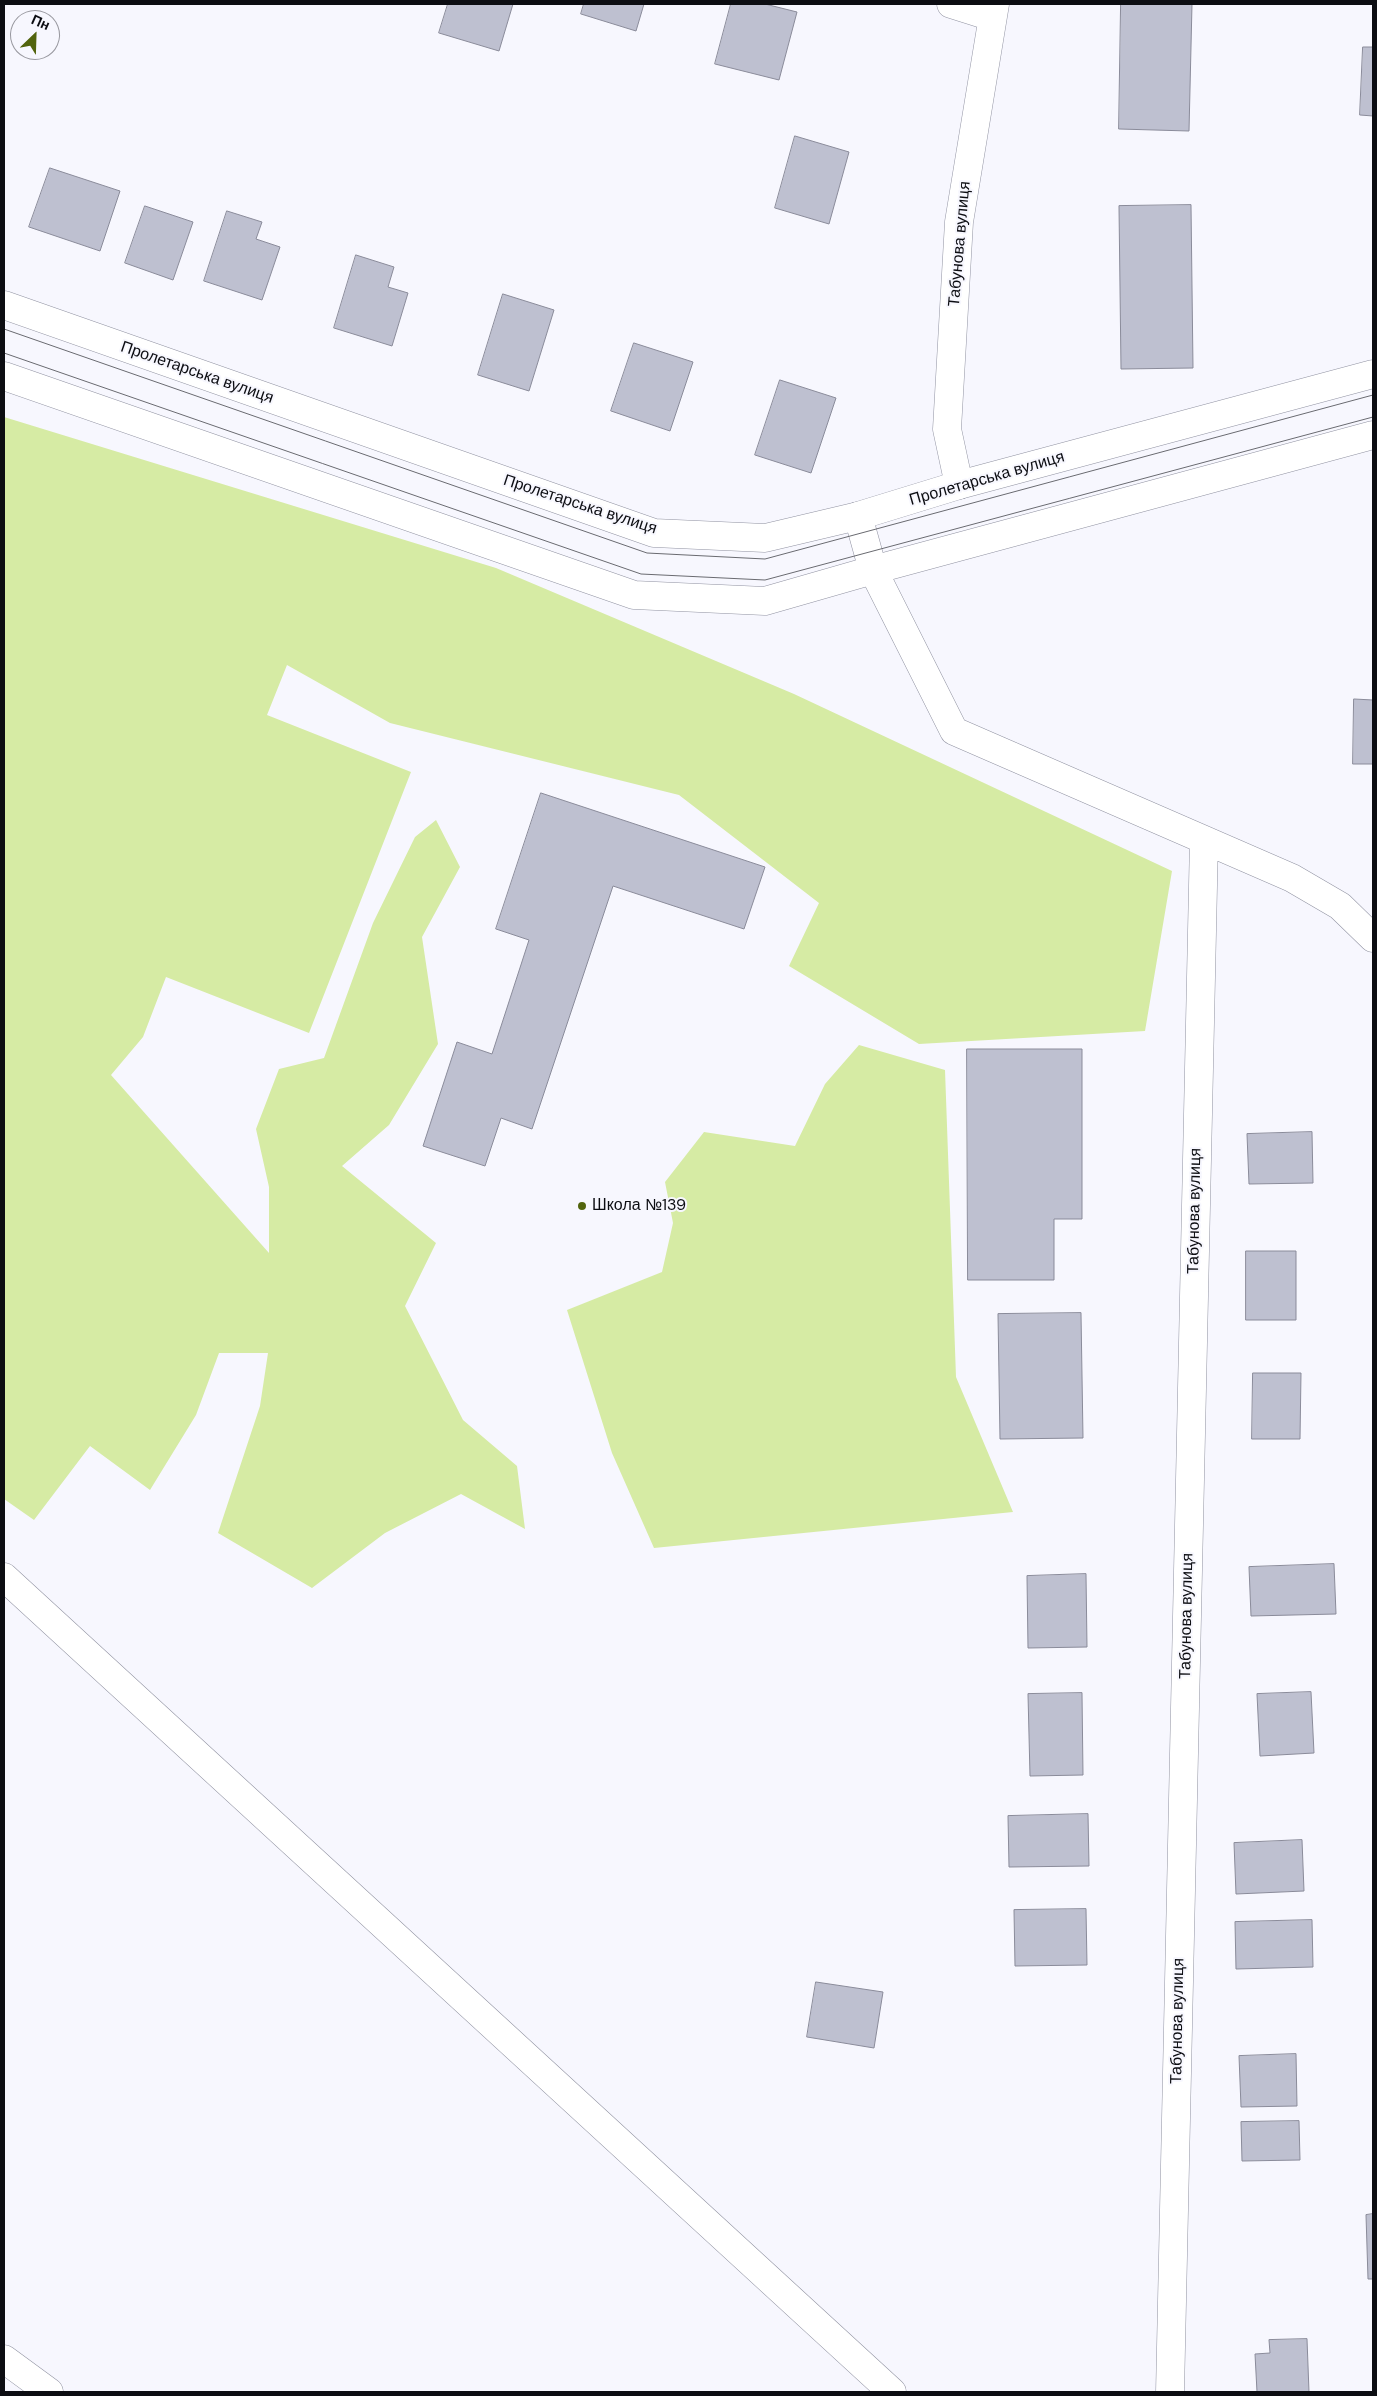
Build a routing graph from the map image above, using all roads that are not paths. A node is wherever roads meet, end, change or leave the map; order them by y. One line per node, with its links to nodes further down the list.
1 (951, 4): 2 (main road)
2 (994, 10): 7 (main road, Табунова вулиця)
3 (4, 305): 8 (main road, Пролетарська вулиця)
4 (1373, 374): 7 (main road, Пролетарська вулиця)
5 (4, 376): 9 (main road)
6 (1373, 435): 9 (main road)
7 (959, 486): 8 (main road, Пролетарська вулиця)
8 (858, 516): 9 (main road)
9 (873, 570): 10 (main road)
10 (1204, 840): 11 (main road); 16 (main road, Табунова вулиця)
11 (1373, 938)
12 (4, 1576): 15 (main road)
13 (4, 2359): 14 (main road)
14 (49, 2392)
15 (892, 2392)
16 (1170, 2392)

